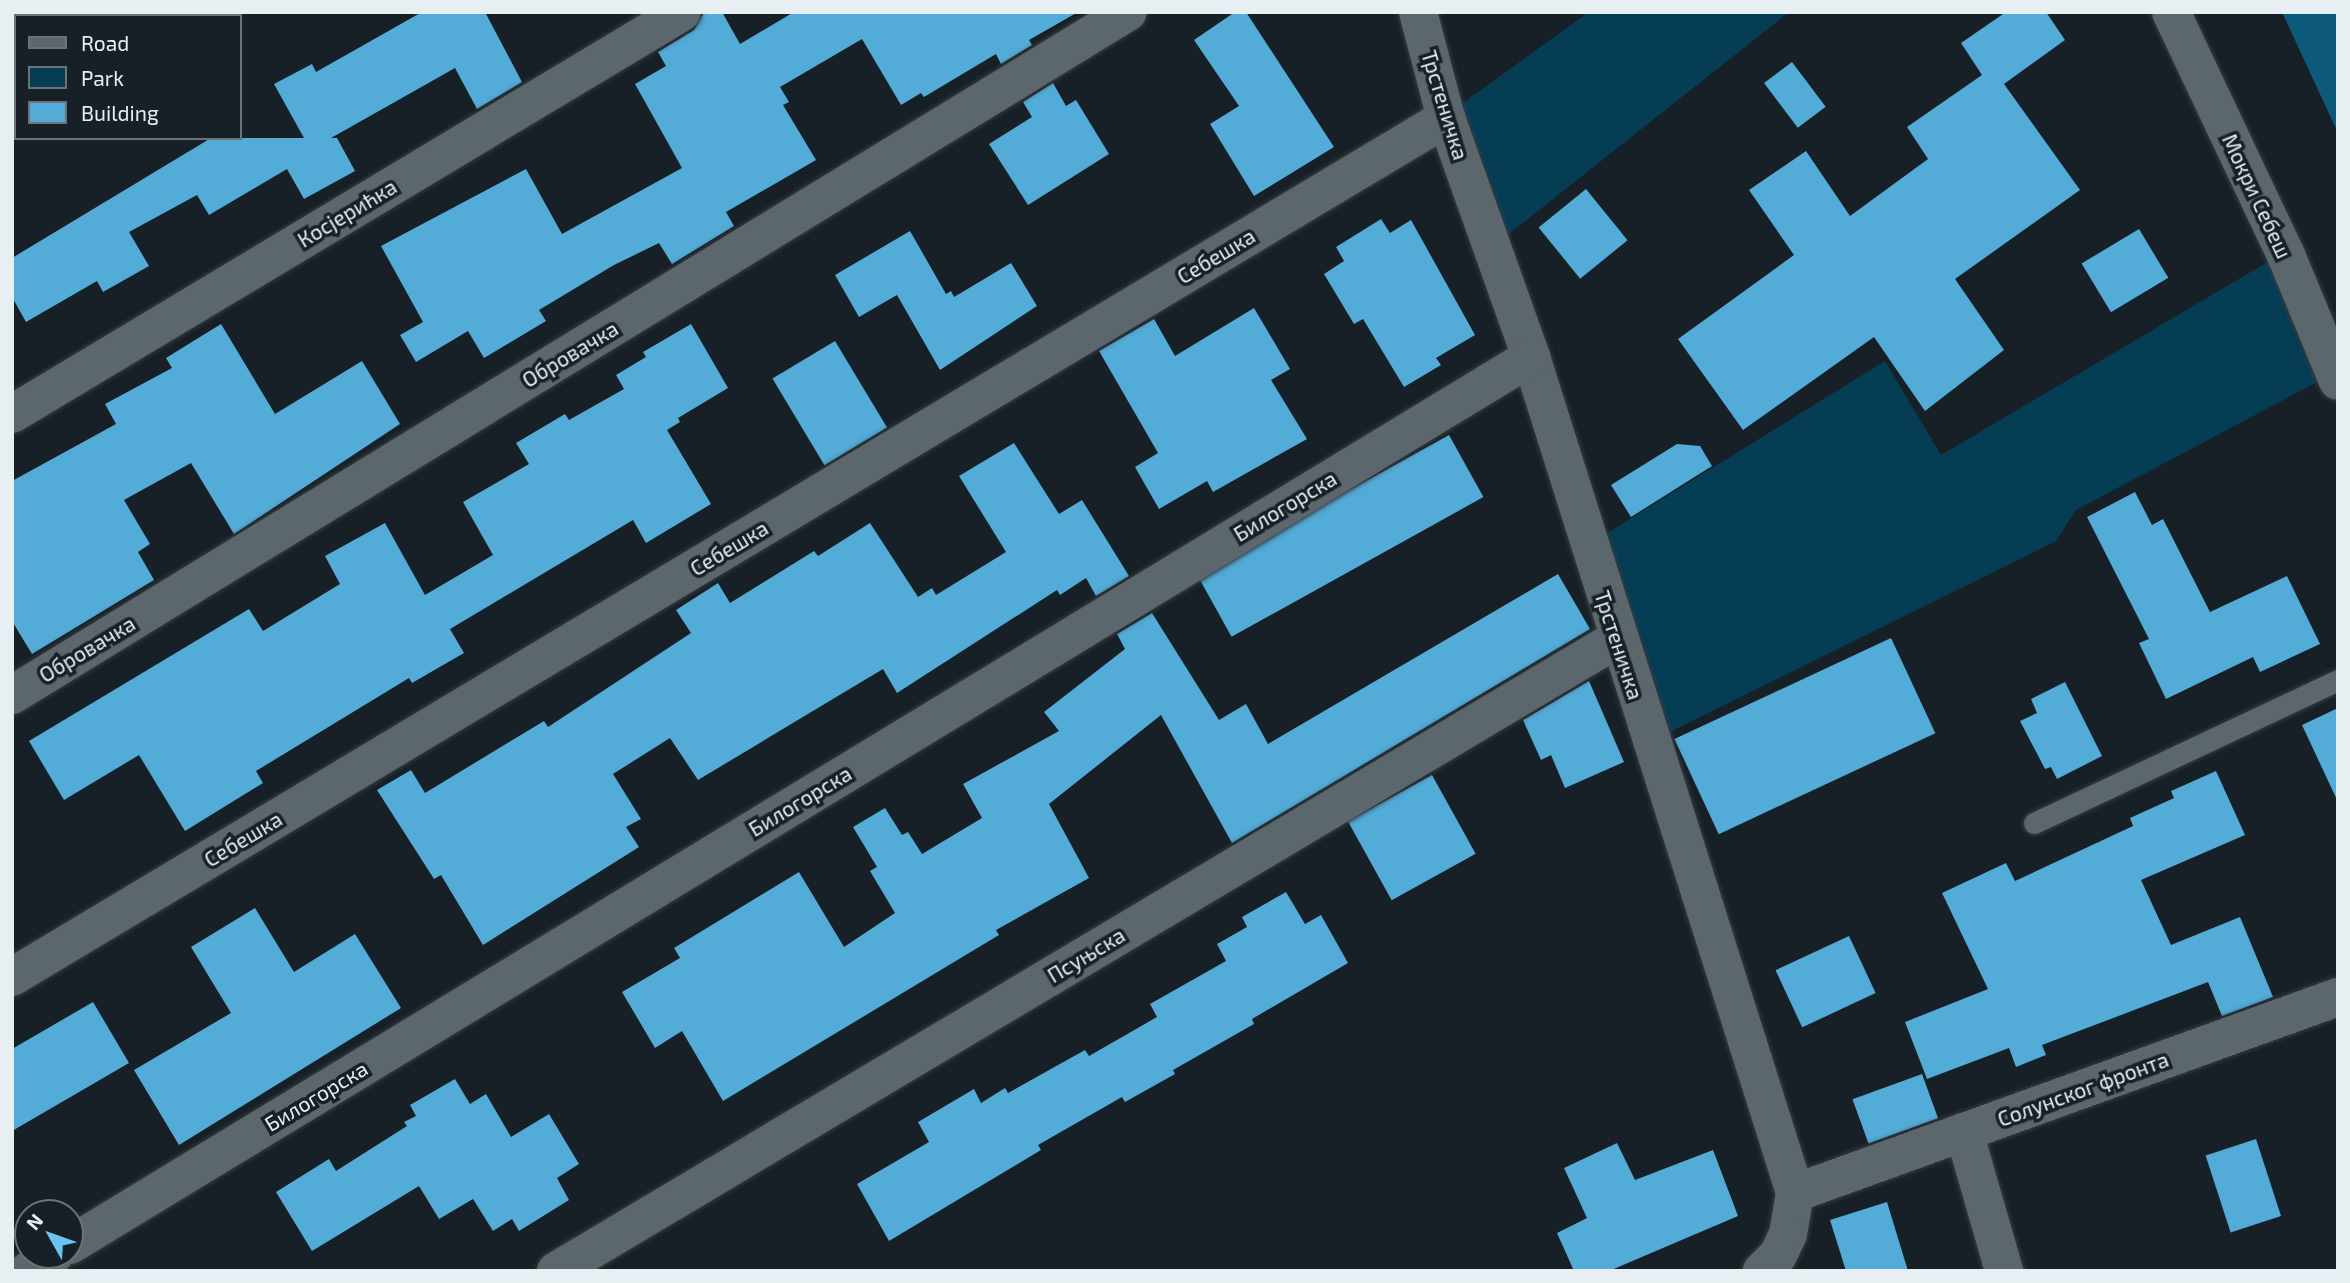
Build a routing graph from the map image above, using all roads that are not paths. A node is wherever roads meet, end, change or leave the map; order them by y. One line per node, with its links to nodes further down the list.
1 (682, 12): 8 (street, Косјерићка)
2 (1128, 12): 11 (street, Обровачка)
3 (1418, 12): 5 (street, Трстеничка)
4 (2171, 12): 7 (street, Мокри Себеш)
5 (1446, 118): 6 (street, Трстеничка); 13 (street, Себешка)
6 (1531, 357): 9 (street, Трстеничка); 17 (street, Билогорска)
7 (2338, 381)
8 (12, 414)
9 (1617, 639): 16 (street, Трстеничка); 18 (street, Псуњска)
10 (2338, 680): 12 (lane)
11 (12, 695)
12 (2034, 823)
13 (12, 978)
14 (2338, 997): 15 (street, Солунског фронта)
15 (1964, 1132): 16 (street, Солунског фронта); 20 (street)
16 (1795, 1192): 19 (street, Трстеничка)
17 (84, 1236)
18 (556, 1271)
19 (1762, 1271)
20 (2004, 1271)

